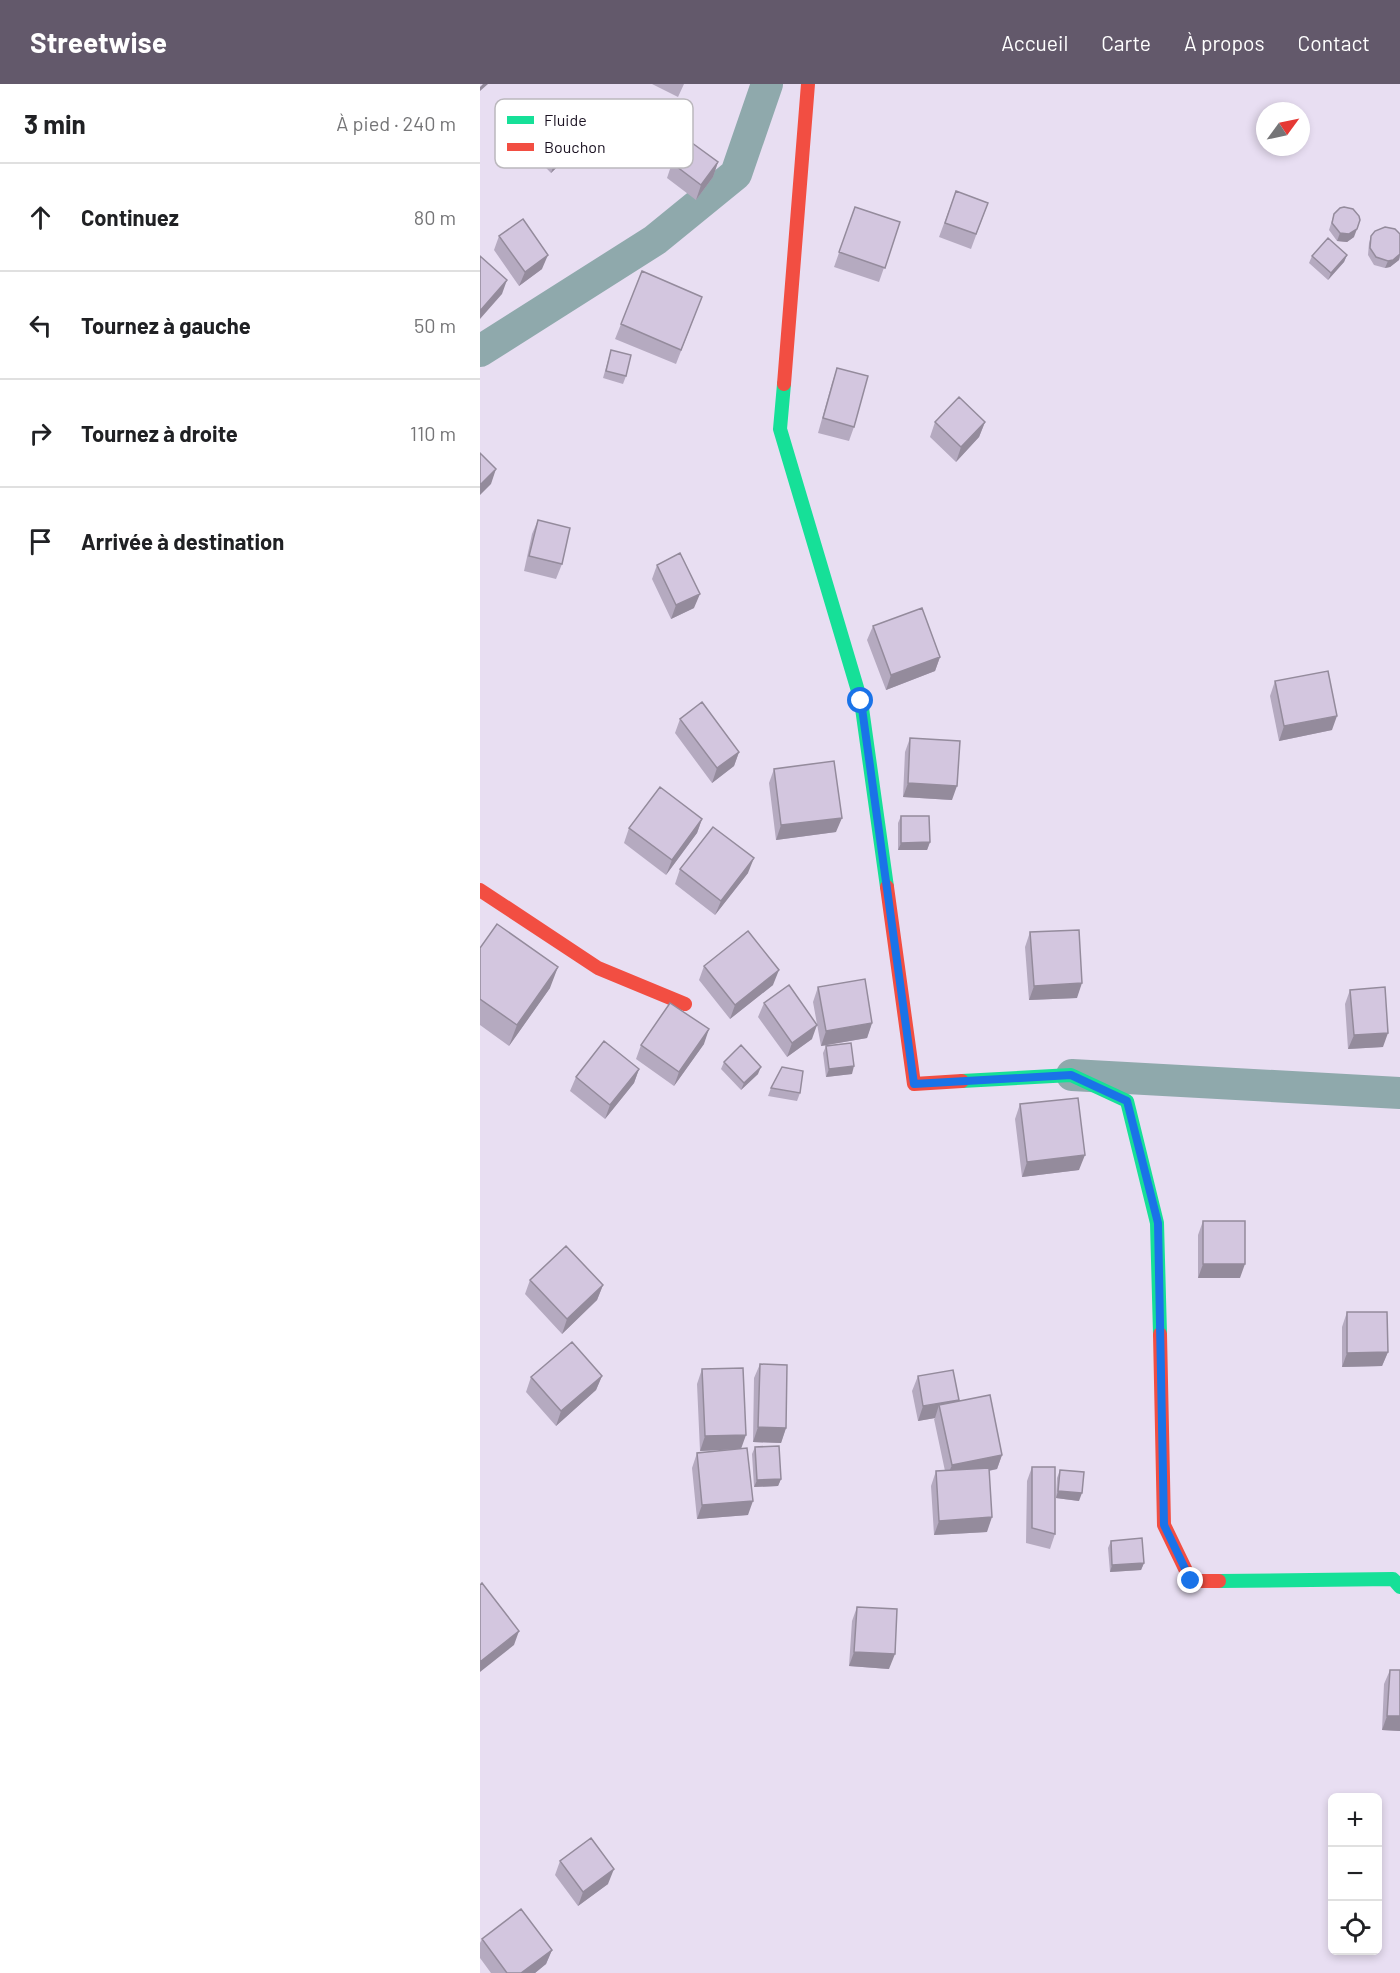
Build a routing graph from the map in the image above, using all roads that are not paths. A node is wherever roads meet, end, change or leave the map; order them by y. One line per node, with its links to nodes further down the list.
1 (767, 84): 3 (street)
2 (808, 84): 6 (street)
3 (480, 351)
4 (480, 890): 5 (street)
5 (685, 1004)
6 (1071, 1075): 7 (street); 8 (street)
7 (1400, 1093)
8 (1400, 1587)

